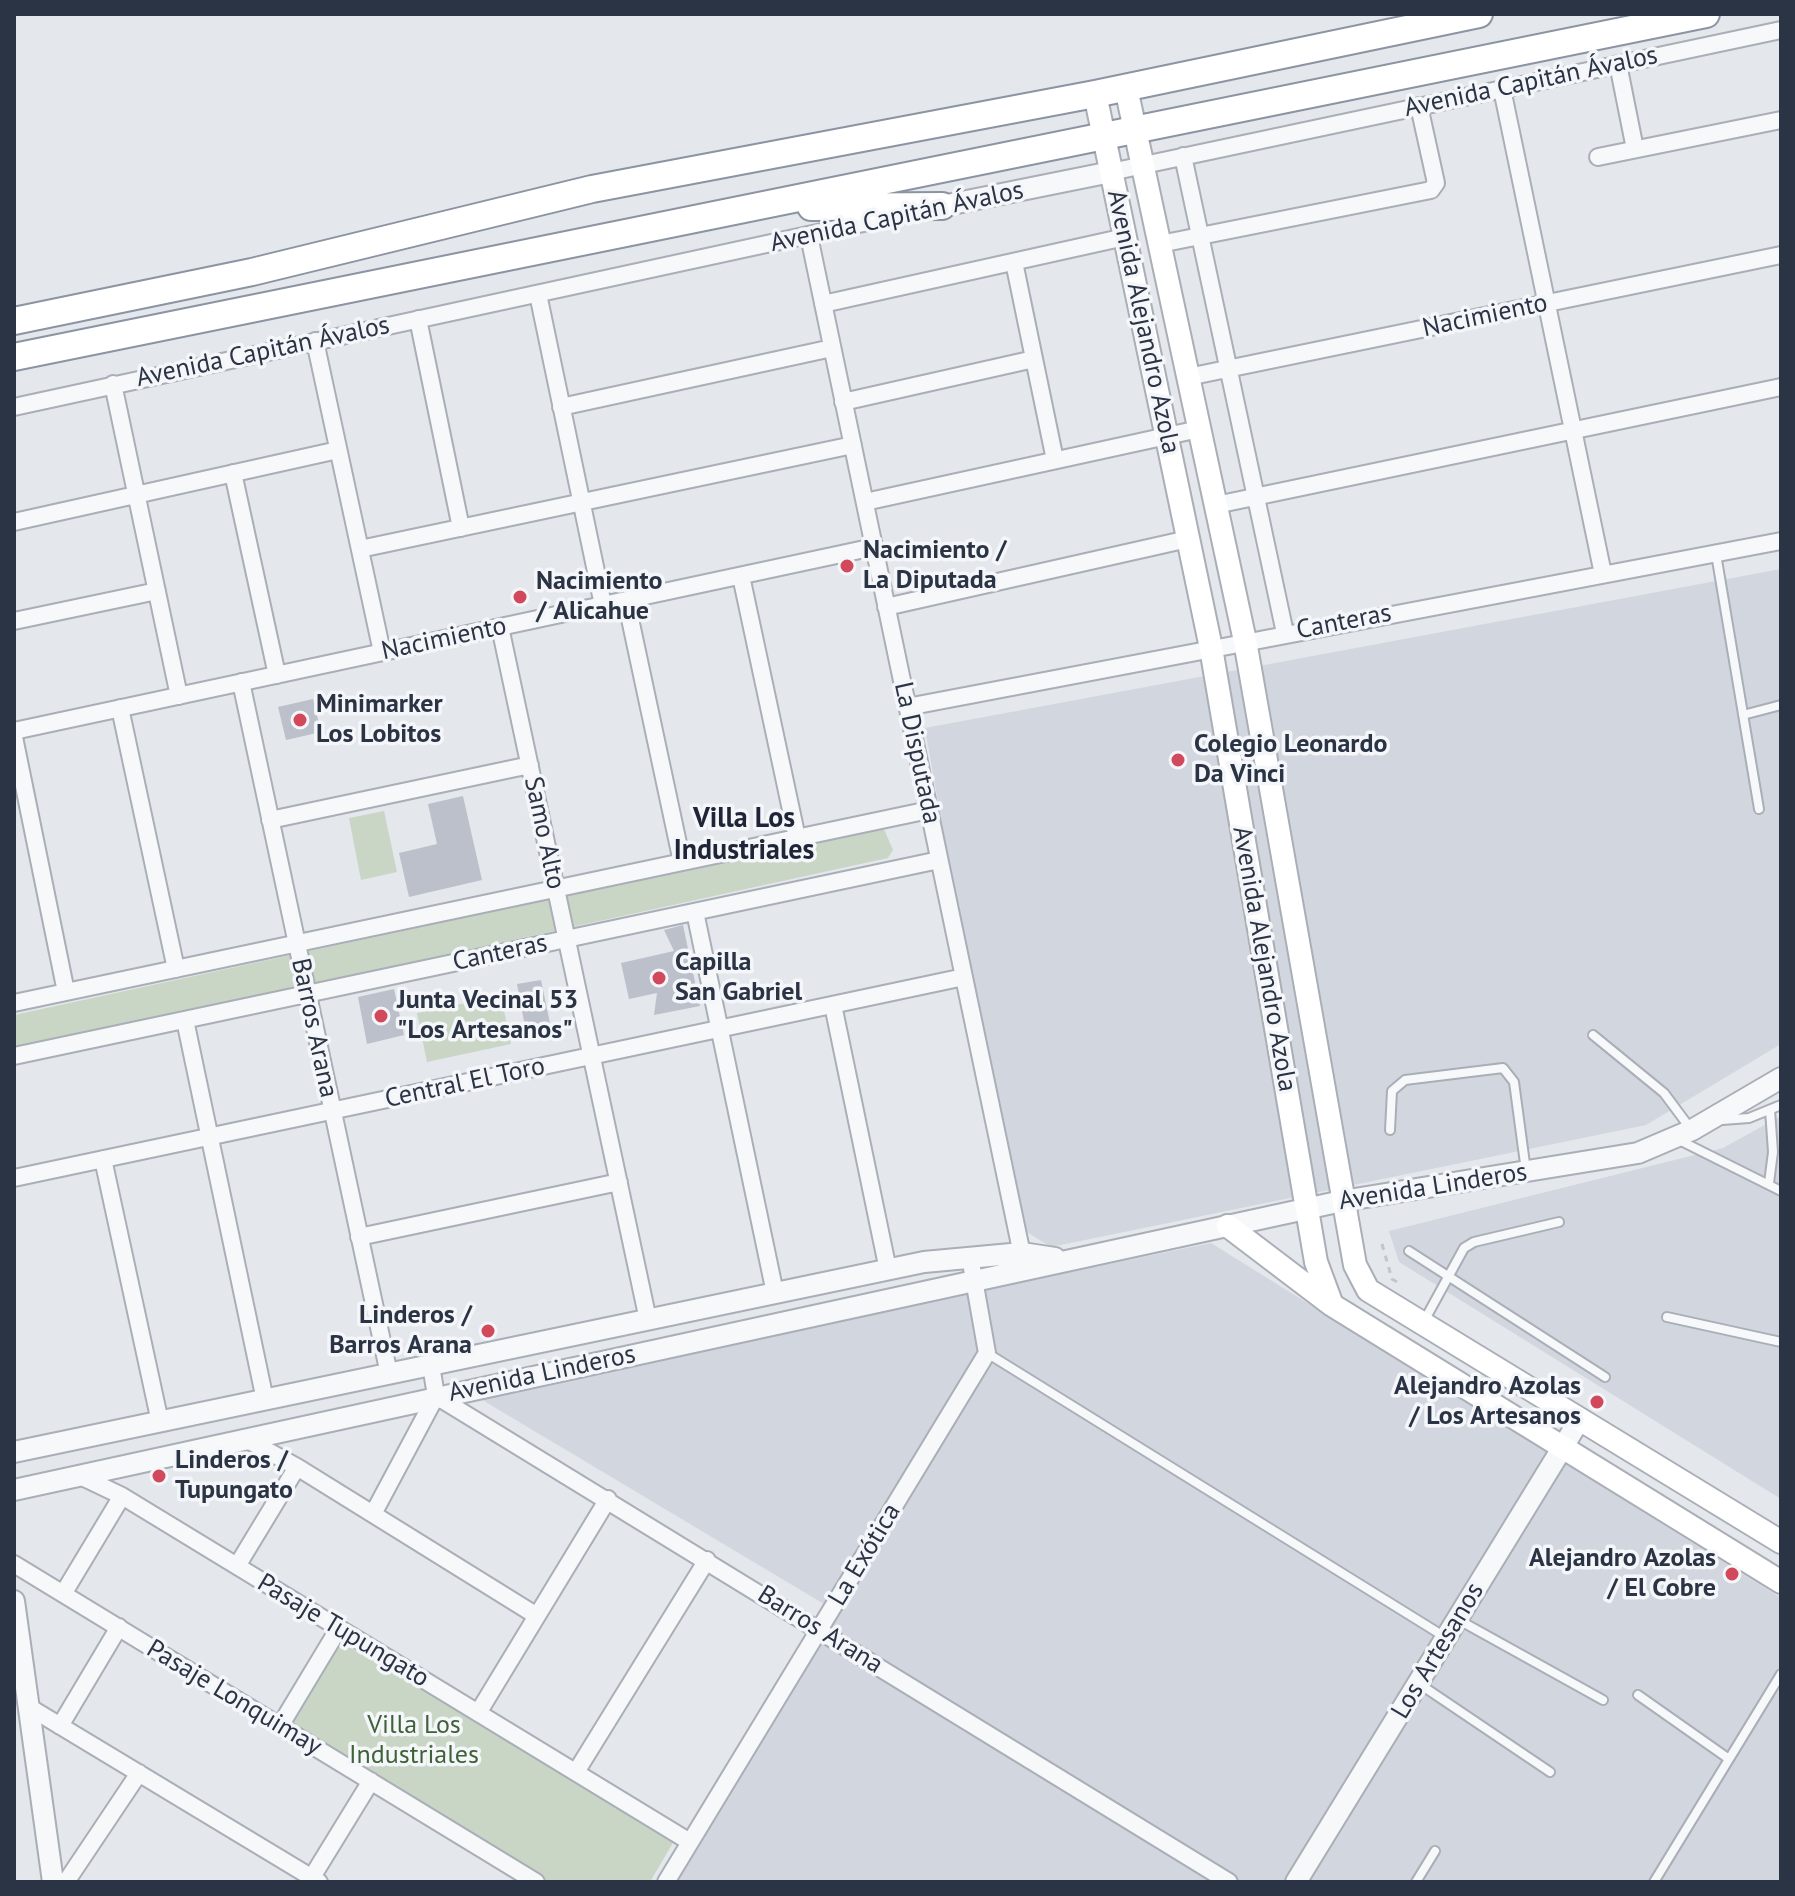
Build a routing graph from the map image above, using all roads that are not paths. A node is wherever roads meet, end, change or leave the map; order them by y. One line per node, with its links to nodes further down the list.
1 (1479, 14): 5 (highway)
2 (1706, 14): 10 (highway, Avenida Capitán Ávalos)
3 (1781, 30): 4 (street, Avenida Capitán Ávalos)
4 (1618, 64): 6 (street, Avenida Capitán Ávalos); 12 (street)
5 (1126, 88): 7 (highway); 10 (main road, Avenida Alejandro Azola)
6 (1502, 89): 8 (street, Avenida Capitán Ávalos); 26 (street)
7 (1095, 94): 11 (main road, Avenida Alejandro Azola); 29 (highway)
8 (1419, 106): 13 (street, Avenida Capitán Ávalos); 21 (street)
9 (1781, 120): 12 (street)
10 (1135, 131): 11 (highway, Avenida Capitán Ávalos); 15 (main road, Avenida Alejandro Azola)
11 (1104, 137): 16 (main road, Avenida Alejandro Azola); 18 (highway, Avenida Capitán Ávalos)
12 (1635, 149): 14 (street)
13 (1183, 156): 15 (street, Avenida Capitán Ávalos); 21 (street)
14 (1598, 157)
15 (1143, 165): 16 (street, Avenida Capitán Ávalos); 22 (main road, Avenida Alejandro Azola)
16 (1111, 172): 17 (street, Avenida Capitán Ávalos); 20 (main road, Avenida Alejandro Azola)
17 (942, 206): 18 (highway); 19 (street, Avenida Capitán Ávalos)
18 (747, 208): 32 (highway, Avenida Capitán Ávalos)
19 (809, 236): 25 (street, Avenida Capitán Ávalos); 27 (street, La Disputada)
20 (1125, 237): 24 (street); 43 (main road, Avenida Alejandro Azola)
21 (1201, 237): 22 (street); 34 (street)
22 (1160, 244): 35 (main road, Avenida Alejandro Azola)
23 (1781, 255): 26 (street, Nacimiento)
24 (1014, 262): 27 (street); 33 (street)
25 (538, 294): 28 (street, Avenida Capitán Ávalos); 40 (street)
26 (1547, 303): 34 (street, Nacimiento); 42 (street)
27 (823, 304): 31 (street, La Disputada)
28 (418, 319): 30 (street, Avenida Capitán Ávalos); 54 (street)
29 (14, 321)
30 (315, 341): 36 (street, Avenida Capitán Ávalos); 45 (street)
31 (832, 348): 38 (street, La Disputada); 40 (street)
32 (14, 357)
33 (1034, 359): 38 (street); 46 (street)
34 (1229, 369): 35 (street, Nacimiento); 49 (street)
35 (1188, 377): 41 (main road, Avenida Alejandro Azola)
36 (113, 384): 39 (street, Avenida Capitán Ávalos); 48 (street)
37 (1781, 387): 42 (street)
38 (843, 402): 44 (street, La Disputada)
39 (14, 407)
40 (561, 407): 50 (street)
41 (1199, 429): 43 (street); 52 (main road, Avenida Alejandro Azola)
42 (1573, 431): 49 (street); 60 (street)
43 (1166, 436): 46 (street); 55 (main road, Avenida Alejandro Azola)
44 (853, 445): 50 (street); 51 (street, La Disputada)
45 (338, 450): 47 (street); 58 (street)
46 (1055, 460): 51 (street)
47 (233, 473): 48 (street); 72 (street)
48 (137, 494): 53 (street); 62 (street)
49 (1256, 497): 52 (street); 68 (street)
50 (581, 502): 54 (street); 64 (street)
51 (865, 502): 57 (street, La Disputada)
52 (1216, 505): 69 (main road, Avenida Alejandro Azola)
53 (14, 522)
54 (461, 528): 58 (street)
55 (1188, 539): 65 (street); 70 (main road, Avenida Alejandro Azola)
56 (1781, 541): 59 (street, Canteras)
57 (874, 547): 61 (street, Nacimiento); 65 (street, La Disputada)
58 (360, 549): 71 (street)
59 (1716, 553): 60 (street, Canteras); 78 (lane)
60 (1603, 574): 68 (street, Canteras)
61 (741, 576): 63 (street, Nacimiento); 84 (street)
62 (157, 591): 66 (street); 74 (street)
63 (626, 600): 64 (street, Nacimiento); 86 (street)
64 (603, 605): 67 (street, Nacimiento)
65 (886, 607): 76 (street, La Disputada)
66 (14, 621)
67 (500, 627): 71 (street, Nacimiento); 80 (street, Samo Alto)
68 (1285, 633): 69 (street, Canteras)
69 (1245, 641): 70 (street, Canteras); 115 (main road, Avenida Alejandro Azola)
70 (1211, 648): 76 (street, Canteras); 116 (main road, Avenida Alejandro Azola)
71 (382, 652): 72 (street, Nacimiento)
72 (277, 675): 73 (street, Nacimiento)
73 (241, 682): 74 (street, Nacimiento); 83 (street, Barros Arana)
74 (179, 696): 77 (street, Nacimiento)
75 (1781, 705): 78 (lane)
76 (907, 707): 82 (street, La Disputada)
77 (120, 708): 79 (street, Nacimiento); 91 (street)
78 (1743, 715): 81 (lane)
79 (14, 734): 93 (street)
80 (530, 765): 83 (street); 87 (street, Samo Alto)
81 (1759, 809)
82 (929, 810): 84 (street, Canteras); 85 (street, La Disputada)
83 (270, 820): 90 (street, Barros Arana)
84 (797, 838): 86 (street, Canteras)
85 (939, 860): 88 (street, Canteras); 92 (street, La Disputada)
86 (682, 862): 87 (street, Canteras)
87 (556, 889): 89 (street, Samo Alto); 90 (street, Canteras)
88 (695, 912): 89 (street, Canteras); 98 (street)
89 (567, 939): 94 (street, Canteras); 101 (street, Samo Alto)
90 (297, 944): 91 (street, Canteras); 94 (street, Barros Arana)
91 (176, 969): 93 (street, Canteras)
92 (964, 977): 96 (street, Central El Toro); 122 (street, La Disputada)
93 (66, 992): 95 (street, Canteras)
94 (307, 994): 97 (street, Canteras); 105 (street, Barros Arana)
95 (14, 1003)
96 (833, 1005): 98 (street, Central El Toro); 123 (street)
97 (185, 1020): 100 (street, Canteras); 108 (street)
98 (719, 1029): 101 (street, Central El Toro); 126 (street)
99 (1593, 1035): 107 (lane)
100 (14, 1056)
101 (592, 1056): 105 (street, Central El Toro); 112 (street, Samo Alto)
102 (1781, 1078): 107 (street, Avenida Linderos)
103 (1781, 1105): 104 (lane)
104 (1770, 1110): 107 (lane); 113 (lane)
105 (332, 1111): 108 (street, Central El Toro); 119 (street, Barros Arana)
106 (1390, 1130): 110 (lane)
107 (1692, 1130): 110 (street, Avenida Linderos); 113 (lane)
108 (210, 1136): 109 (street, Central El Toro); 137 (street)
109 (103, 1159): 111 (street, Central El Toro); 139 (street)
110 (1526, 1172): 115 (street, Avenida Linderos)
111 (14, 1178)
112 (619, 1182): 119 (street); 129 (street, Samo Alto)
113 (1769, 1183): 114 (lane)
114 (1781, 1191)
115 (1342, 1201): 116 (street, Avenida Linderos); 130 (main road, Avenida Alejandro Azola)
116 (1308, 1209): 118 (street, Avenida Linderos); 127 (main road, Avenida Alejandro Azola)
117 (1559, 1222): 124 (lane)
118 (1228, 1226): 122 (street, Avenida Linderos); 127 (main road)
119 (359, 1237): 134 (street, Barros Arana)
120 (1409, 1251): 124 (lane)
121 (970, 1257): 122 (street, Avenida Linderos); 123 (street, Avenida Linderos); 125 (street)
122 (1023, 1262): 125 (street, Avenida Linderos)
123 (888, 1270): 126 (street, Avenida Linderos)
124 (1447, 1277): 130 (lane); 135 (lane)
125 (974, 1281): 132 (street); 136 (street, Avenida Linderos)
126 (775, 1293): 129 (street, Avenida Linderos)
127 (1332, 1305): 141 (main road)
128 (1667, 1317): 131 (lane)
129 (648, 1320): 133 (street, Avenida Linderos)
130 (1423, 1324): 138 (main road, Avenida Alejandro Azola)
131 (1781, 1342)
132 (987, 1353): 160 (street, La Exótica); 161 (lane)
133 (431, 1365): 134 (street, Avenida Linderos); 136 (street)
134 (389, 1374): 137 (street, Avenida Linderos)
135 (1605, 1377)
136 (436, 1396): 140 (street, Avenida Linderos); 147 (street, Barros Arana); 148 (street)
137 (265, 1400): 139 (street, Avenida Linderos)
138 (1580, 1419): 141 (street, Los Artesanos); 149 (main road, Avenida Alejandro Azola)
139 (160, 1422): 142 (street, Avenida Linderos)
140 (244, 1438): 143 (street); 144 (street, Avenida Linderos)
141 (1563, 1446): 153 (main road); 157 (street, Los Artesanos)
142 (14, 1452)
143 (297, 1467): 148 (street); 152 (street)
144 (76, 1474): 145 (street, Avenida Linderos); 146 (street, Pasaje Tupungato)
145 (14, 1490)
146 (122, 1496): 152 (street, Pasaje Tupungato); 154 (street)
147 (608, 1499): 150 (street, Barros Arana); 156 (street)
148 (373, 1514): 156 (street)
149 (1781, 1542)
150 (707, 1560): 160 (street, Barros Arana); 171 (street)
151 (14, 1564): 154 (street, Pasaje Lonquimay)
152 (237, 1566): 159 (street, Pasaje Tupungato)
153 (1781, 1582)
154 (63, 1594): 158 (street, Pasaje Lonquimay)
155 (14, 1601): 166 (street)
156 (537, 1616): 167 (street)
157 (1457, 1619): 161 (street, Los Artesanos); 165 (lane)
158 (119, 1627): 168 (street); 169 (street, Pasaje Lonquimay)
159 (339, 1628): 167 (street, Pasaje Tupungato); 169 (street)
160 (820, 1630): 175 (street, La Exótica); 182 (street, Barros Arana)
161 (1446, 1638): 163 (street, Los Artesanos)
162 (1781, 1674): 170 (lane)
163 (1418, 1683): 172 (lane); 183 (street, Los Artesanos)
164 (1638, 1695): 170 (lane)
165 (1603, 1700)
166 (29, 1707): 168 (street); 178 (street)
167 (478, 1713): 171 (street, Pasaje Tupungato)
168 (60, 1726): 173 (street)
169 (280, 1726): 174 (street, Pasaje Lonquimay)
170 (1729, 1759): 185 (lane)
171 (576, 1772): 175 (street, Pasaje Tupungato)
172 (1550, 1772)
173 (139, 1773): 177 (street); 179 (street)
174 (371, 1781): 177 (street); 180 (street, Pasaje Lonquimay)
175 (690, 1842): 181 (street, La Exótica)
176 (1435, 1851): 184 (lane)
177 (314, 1881)
178 (53, 1882)
179 (66, 1882)
180 (536, 1882)
181 (666, 1882)
182 (1229, 1882)
183 (1296, 1882)
184 (1416, 1882)
185 (1654, 1882)

